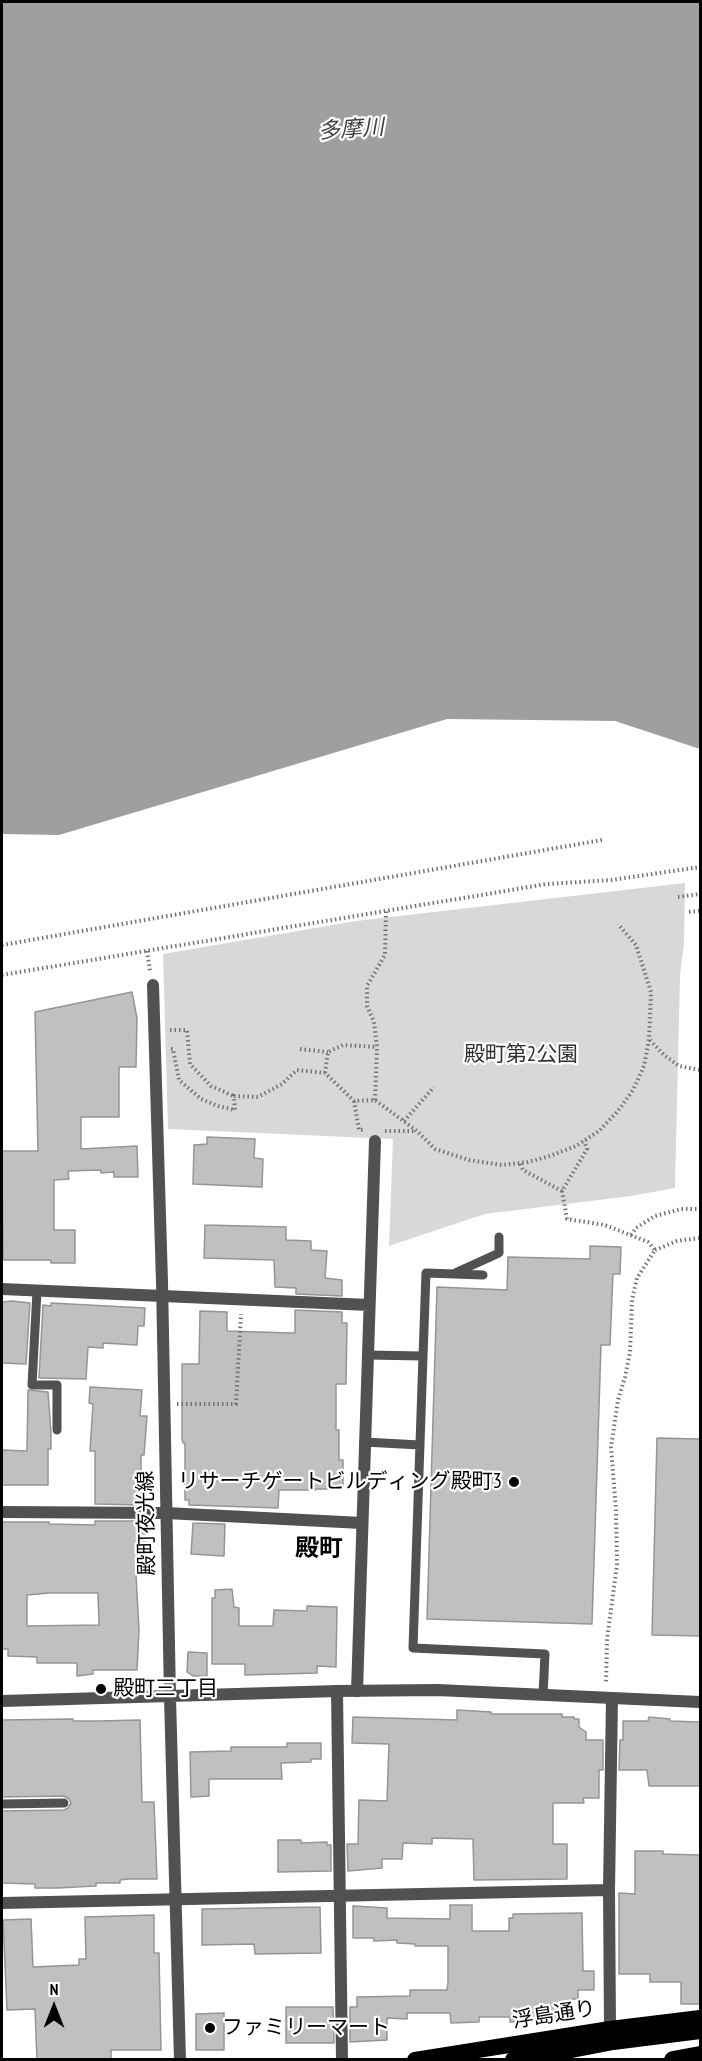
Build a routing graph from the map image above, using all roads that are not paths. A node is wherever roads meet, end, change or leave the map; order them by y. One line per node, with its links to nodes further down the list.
1 (153, 985): 8 (street, 殿町夜光線)
2 (375, 1141): 9 (street)
3 (499, 1237): 4 (lane)
4 (452, 1274): 5 (lane); 11 (lane)
5 (483, 1275)
6 (2, 1289): 7 (street)
7 (37, 1291): 8 (street); 12 (lane)
8 (162, 1296): 9 (street); 16 (street, 殿町夜光線)
9 (369, 1305): 10 (street)
10 (367, 1355): 11 (lane); 13 (street)
11 (423, 1356): 14 (lane)
12 (57, 1430)
13 (364, 1442): 14 (lane); 17 (street)
14 (420, 1445): 20 (lane)
15 (2, 1512): 16 (street)
16 (166, 1513): 17 (street); 21 (street, 殿町夜光線)
17 (362, 1523): 19 (street)
18 (337, 1690): 19 (street); 21 (street); 28 (street)
19 (357, 1690): 20 (street)
20 (543, 1695): 22 (street)
21 (170, 1697): 23 (street); 29 (street, 殿町夜光線)
22 (612, 1698): 24 (street); 27 (street)
23 (2, 1701)
24 (700, 1702)
25 (64, 1803): 26 (lane)
26 (2, 1804)
27 (609, 1890): 28 (street); 32 (street)
28 (341, 1897): 29 (street); 35 (street)
29 (175, 1898): 30 (street); 34 (street, 殿町夜光線)
30 (2, 1903)
31 (700, 2023): 32 (highway, 浮島通り); 37 (highway)
32 (610, 2029): 36 (highway, 浮島通り)
33 (700, 2055): 38 (highway)
34 (180, 2060)
35 (342, 2060)
36 (415, 2060)
37 (514, 2060)
38 (673, 2060)

